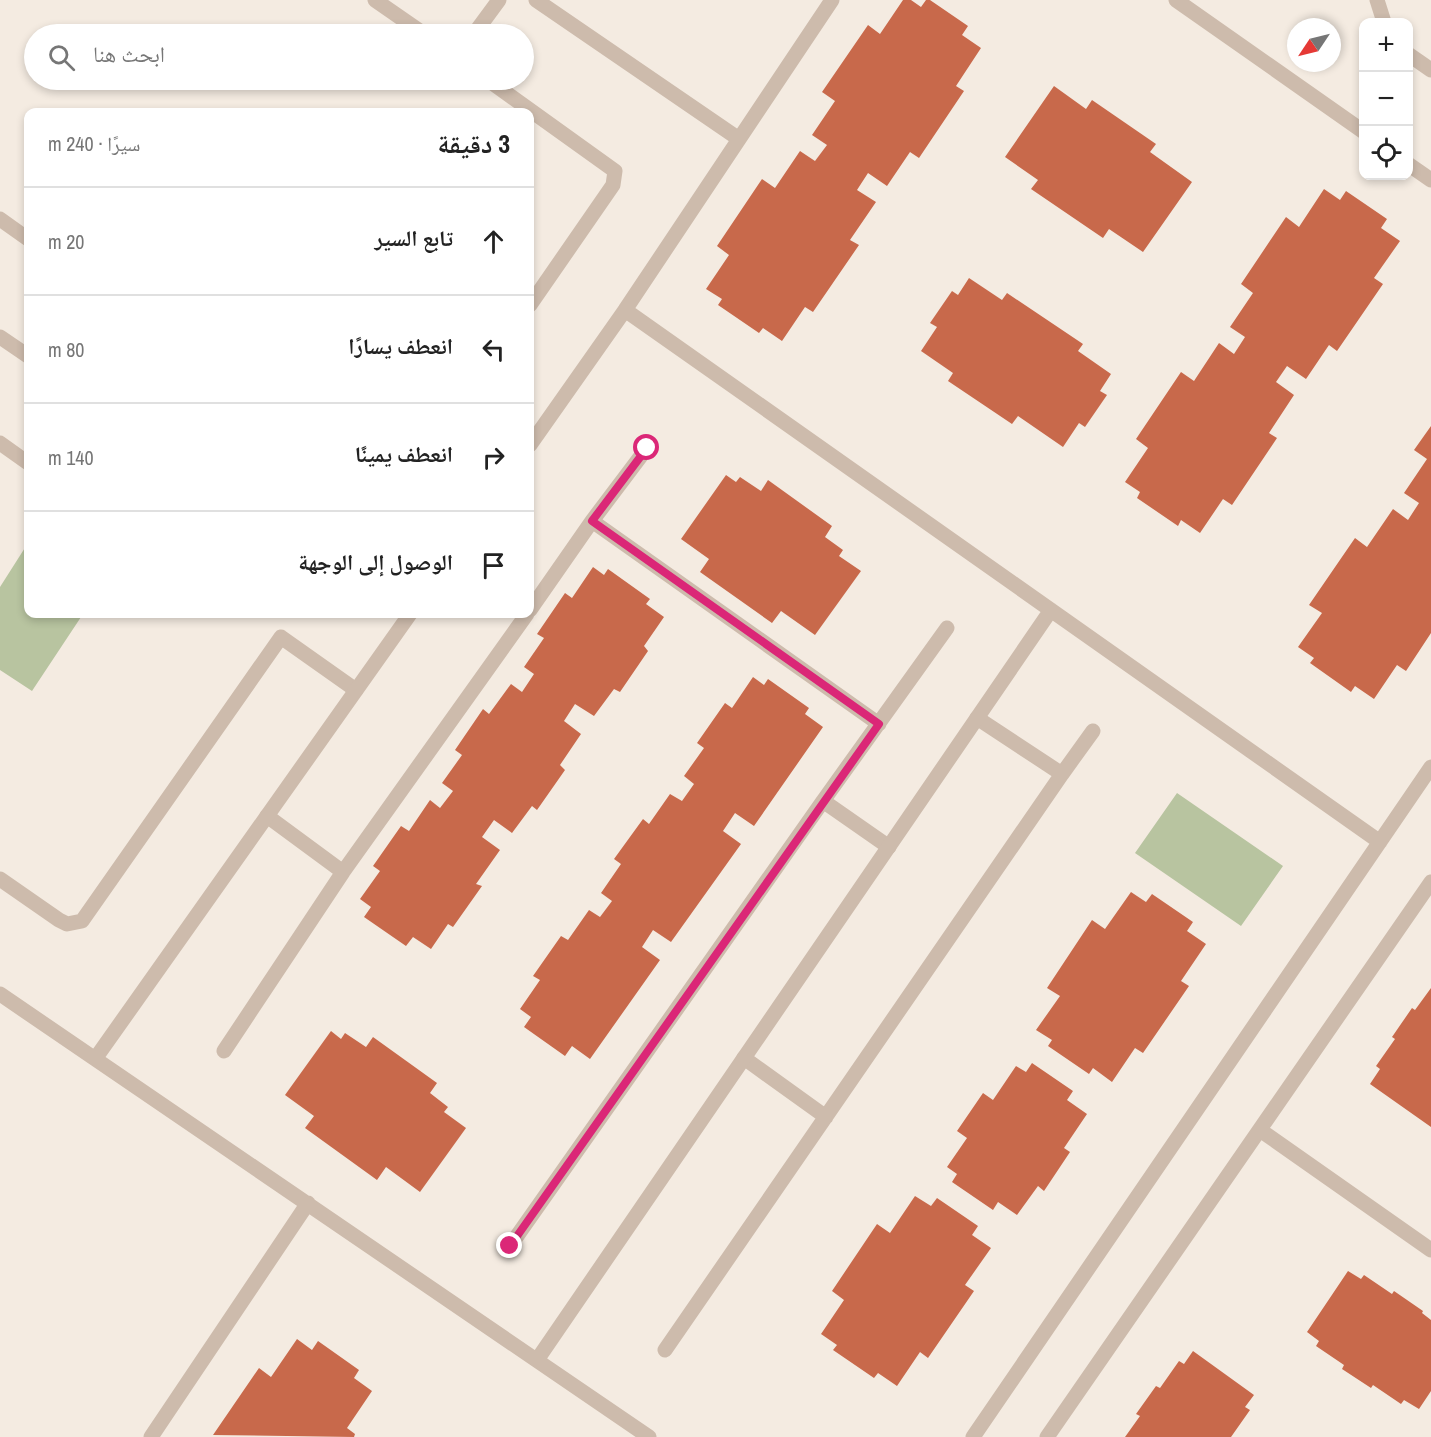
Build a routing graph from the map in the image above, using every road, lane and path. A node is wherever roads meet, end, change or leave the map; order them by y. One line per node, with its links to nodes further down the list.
1 (375, 0): 8 (street)
2 (499, 0): 9 (street)
3 (536, 0): 16 (street)
4 (832, 0): 16 (street)
5 (1176, 0): 15 (street)
6 (1377, 0): 7 (street)
7 (1383, 18)
8 (410, 24)
9 (481, 24)
10 (1413, 57): 11 (street)
11 (1431, 70)
12 (502, 90): 13 (street)
13 (527, 108)
14 (534, 113): 21 (street)
15 (1359, 128)
16 (739, 139): 22 (street)
17 (1413, 167): 18 (street)
18 (1431, 180)
19 (0, 219): 20 (street)
20 (24, 236)
21 (534, 299)
22 (625, 310): 25 (street); 31 (street)
23 (0, 337): 24 (street)
24 (24, 353)
25 (534, 439)
26 (0, 443): 28 (street)
27 (647, 448): 29 (street)
28 (24, 460)
29 (592, 521): 30 (street); 37 (street)
30 (534, 603)
31 (1051, 610): 36 (street); 43 (street)
32 (407, 618): 35 (street)
33 (524, 618): 45 (street)
34 (947, 628): 37 (street)
35 (356, 690): 42 (street); 46 (street)
36 (977, 718): 40 (street); 44 (street)
37 (879, 724): 41 (street)
38 (1093, 731): 40 (street)
39 (1431, 767): 43 (street)
40 (1062, 774): 52 (street)
41 (823, 801): 44 (street); 55 (street)
42 (267, 816): 45 (street); 51 (street)
43 (1380, 842): 61 (street)
44 (889, 847): 50 (street)
45 (344, 872): 49 (street)
46 (0, 879)
47 (1431, 882): 53 (street)
48 (0, 994): 51 (street)
49 (224, 1051)
50 (744, 1058): 52 (street); 58 (street)
51 (95, 1059): 54 (street)
52 (826, 1117): 57 (street)
53 (1260, 1130): 56 (street); 62 (street)
54 (308, 1203): 58 (street); 59 (street)
55 (510, 1246)
56 (1431, 1250)
57 (665, 1350)
58 (537, 1360): 60 (street)
59 (151, 1437)
60 (649, 1437)
61 (973, 1437)
62 (1047, 1437)

